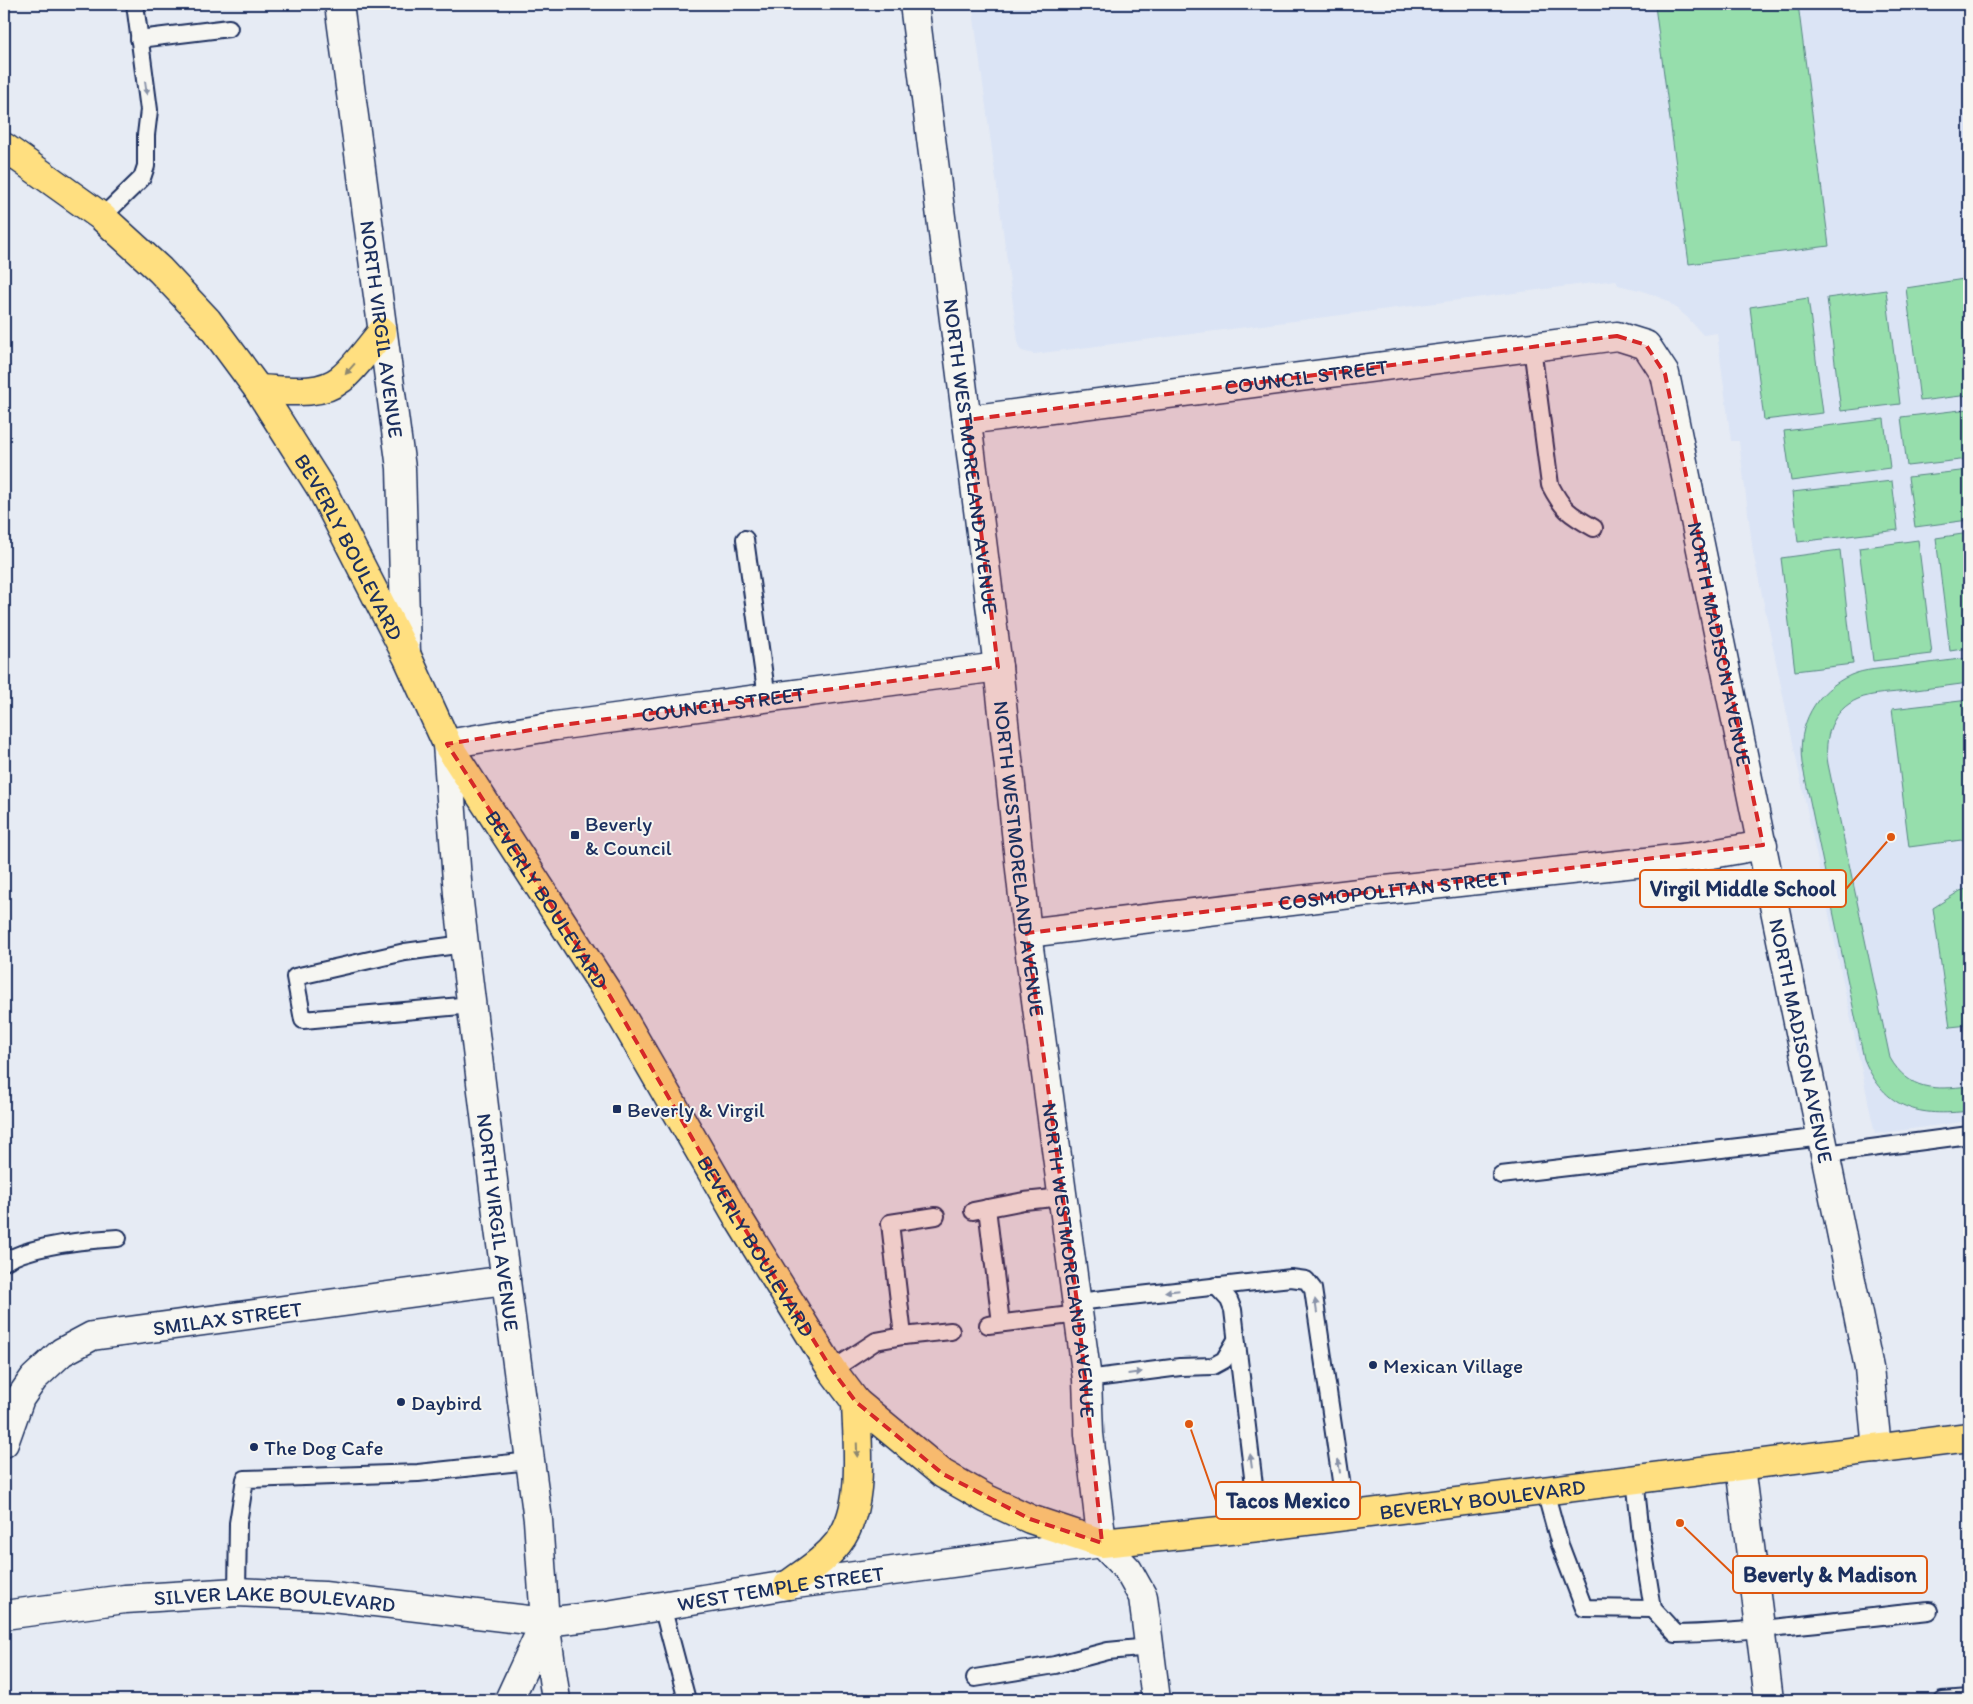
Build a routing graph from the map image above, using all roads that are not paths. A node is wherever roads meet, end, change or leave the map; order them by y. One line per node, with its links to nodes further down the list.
1 (135, 4): 5 (lane)
2 (339, 4): 8 (street, NORTH VIRGIL AVENUE)
3 (914, 4): 12 (street, NORTH WESTMORELAND AVENUE)
4 (229, 28): 5 (lane)
5 (139, 40): 7 (lane, one-way to 7)
6 (4, 148): 7 (main road, BEVERLY BOULEVARD)
7 (102, 217): 11 (main road, BEVERLY BOULEVARD)
8 (382, 332): 11 (main road, one-way to 11); 15 (street, NORTH VIRGIL AVENUE)
9 (1646, 345): 10 (street, COUNCIL STREET); 19 (street, NORTH MADISON AVENUE)
10 (1532, 347): 12 (street, COUNCIL STREET); 13 (lane)
11 (258, 389): 15 (main road, BEVERLY BOULEVARD)
12 (967, 420): 16 (street, NORTH WESTMORELAND AVENUE)
13 (1594, 528)
14 (745, 539): 17 (lane)
15 (406, 654): 18 (main road, BEVERLY BOULEVARD)
16 (998, 667): 17 (street, COUNCIL STREET); 20 (street, NORTH WESTMORELAND AVENUE)
17 (767, 698): 18 (street, COUNCIL STREET)
18 (447, 744): 21 (street, NORTH VIRGIL AVENUE); 36 (main road, BEVERLY BOULEVARD)
19 (1763, 846): 20 (street, COSMOPOLITAN STREET); 24 (street, NORTH MADISON AVENUE)
20 (1027, 933): 26 (street, NORTH WESTMORELAND AVENUE)
21 (464, 944): 22 (street, NORTH VIRGIL AVENUE); 22 (lane)
22 (472, 1005): 30 (street, NORTH VIRGIL AVENUE)
23 (1969, 1135): 24 (lane)
24 (1824, 1146): 25 (lane); 41 (street, NORTH MADISON AVENUE)
25 (1501, 1175)
26 (1063, 1197): 32 (street, NORTH WESTMORELAND AVENUE); 32 (lane)
27 (936, 1216): 34 (lane)
28 (118, 1238): 29 (lane)
29 (4, 1262)
30 (506, 1280): 40 (street, SMILAX STREET); 42 (street, NORTH VIRGIL AVENUE)
31 (1216, 1286): 32 (lane, one-way to 32); 35 (lane); 46 (lane, one-way to 31)
32 (1078, 1308): 37 (street, NORTH WESTMORELAND AVENUE)
33 (951, 1332): 34 (lane)
34 (903, 1336): 36 (lane)
35 (1236, 1340): 37 (lane, one-way to 35); 47 (lane, one-way to 35)
36 (832, 1370): 38 (main road, BEVERLY BOULEVARD)
37 (1087, 1379): 48 (street, NORTH WESTMORELAND AVENUE)
38 (856, 1402): 48 (main road, BEVERLY BOULEVARD); 49 (main road, one-way to 49)
39 (1969, 1437): 41 (main road, BEVERLY BOULEVARD)
40 (4, 1443)
41 (1878, 1449): 43 (main road, BEVERLY BOULEVARD)
42 (530, 1461): 50 (lane); 55 (street, NORTH VIRGIL AVENUE)
43 (1740, 1466): 44 (main road, BEVERLY BOULEVARD); 56 (street)
44 (1635, 1479): 45 (main road, BEVERLY BOULEVARD); 52 (lane)
45 (1545, 1491): 46 (main road, BEVERLY BOULEVARD); 52 (lane)
46 (1346, 1515): 47 (main road, BEVERLY BOULEVARD)
47 (1259, 1526): 48 (main road, BEVERLY BOULEVARD)
48 (1102, 1543): 49 (street, WEST TEMPLE STREET); 57 (street)
49 (788, 1585): 51 (street, WEST TEMPLE STREET)
50 (237, 1592): 54 (street, SILVER LAKE BOULEVARD); 55 (street, SILVER LAKE BOULEVARD)
51 (662, 1606): 55 (street, WEST TEMPLE STREET); 62 (lane)
52 (1653, 1609): 56 (lane)
53 (1929, 1611): 56 (lane)
54 (4, 1614)
55 (545, 1622): 60 (street); 61 (street, NORTH VIRGIL AVENUE)
56 (1761, 1630): 64 (street)
57 (1149, 1647): 58 (lane); 63 (street)
58 (976, 1678)
59 (1969, 1698): 65 (lane)
60 (509, 1700)
61 (556, 1700)
62 (687, 1700)
63 (1156, 1700)
64 (1769, 1700)
65 (1943, 1700)

